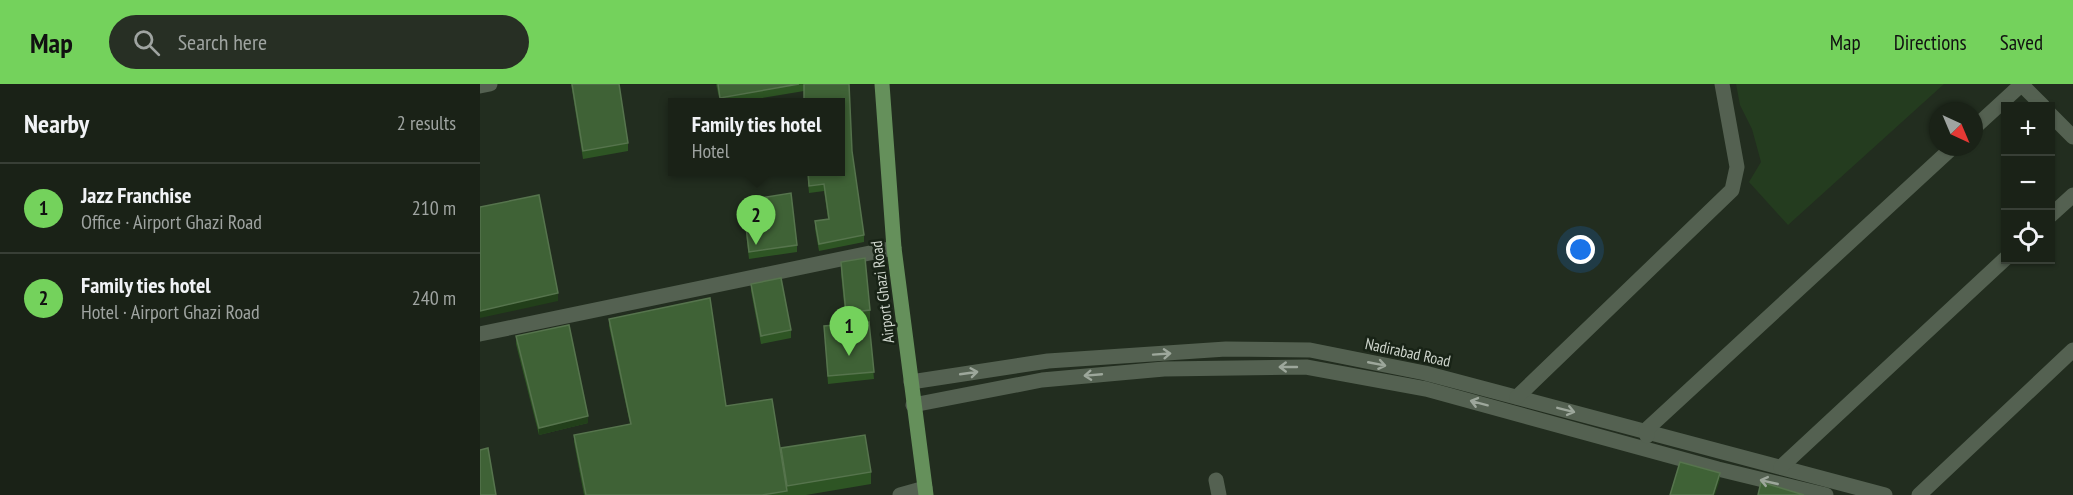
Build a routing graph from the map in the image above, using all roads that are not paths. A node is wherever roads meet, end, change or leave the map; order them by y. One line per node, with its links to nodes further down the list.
1 (490, 84): 5 (street)
2 (882, 84): 13 (main road, Airport Ghazi Road)
3 (1722, 84): 20 (street)
4 (2022, 84): 6 (street); 8 (street)
5 (480, 86)
6 (2039, 102)
7 (2055, 119): 9 (street)
8 (1983, 120)
9 (2073, 137)
10 (1943, 156): 22 (street)
11 (2073, 195): 12 (street)
12 (2055, 211)
13 (894, 249): 15 (street); 19 (main road, Airport Ghazi Road)
14 (2001, 263): 24 (street)
15 (480, 334)
16 (2073, 350): 29 (street)
17 (1347, 358): 18 (street); 19 (street, Nadirabad Road, one-way to 17); 20 (street, Nadirabad Road, one-way to 20)
18 (1341, 373): 21 (street, Nadirabad Road, one-way to 21); 23 (street, Nadirabad Road, one-way to 18)
19 (911, 382): 21 (main road, Airport Ghazi Road)
20 (1517, 397): 22 (street, Nadirabad Road, one-way to 22)
21 (913, 405): 25 (main road, Airport Ghazi Road)
22 (1646, 430): 23 (street); 24 (street, Nadirabad Road)
23 (1651, 451): 27 (street, Nadirabad Road, one-way to 23)
24 (1781, 467): 28 (street, Nadirabad Road)
25 (925, 492): 26 (street)
26 (900, 495)
27 (1826, 495)
28 (1885, 495)
29 (1919, 495)

